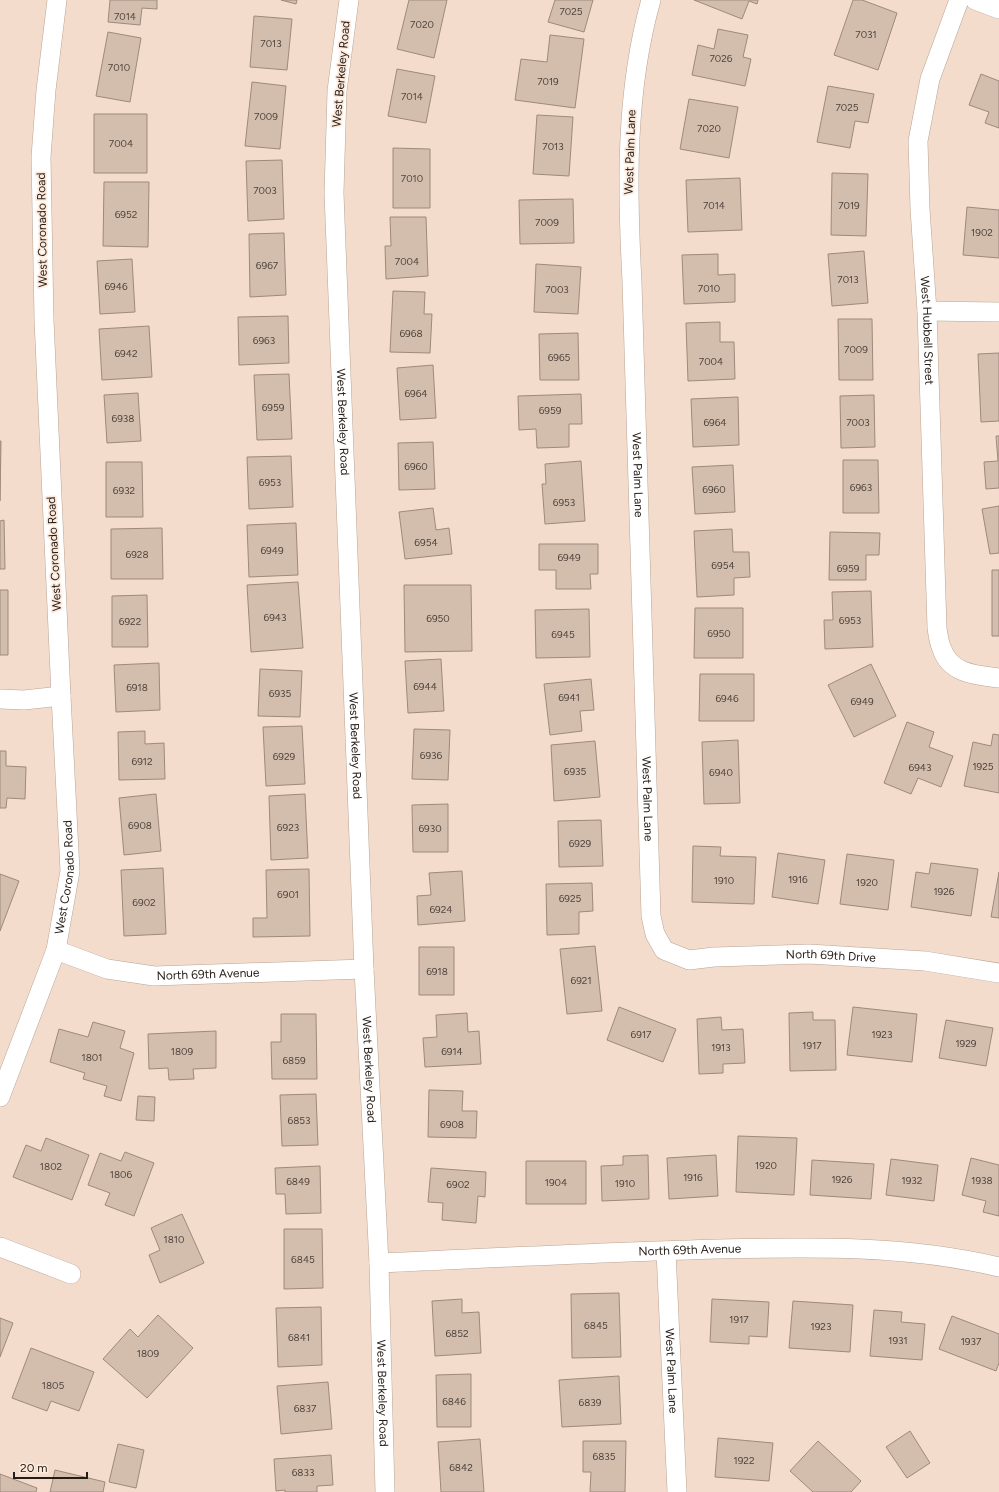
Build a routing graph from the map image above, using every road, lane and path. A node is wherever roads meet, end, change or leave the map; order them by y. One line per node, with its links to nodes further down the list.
1 (56, 0): 10 (street, West Coronado Road)
2 (349, 0): 14 (street, West Berkeley Road)
3 (651, 0): 13 (street, West Palm Lane)
4 (958, 0): 7 (street, West Hubbell Street)
5 (975, 0): 6 (street)
6 (999, 9)
7 (927, 311): 8 (street); 9 (street, West Hubbell Street)
8 (999, 312)
9 (999, 678)
10 (60, 696): 11 (street); 12 (street, West Coronado Road)
11 (0, 699)
12 (56, 950): 14 (street, North 69th Avenue); 16 (street, West Coronado Road)
13 (664, 950): 15 (street, North 69th Drive)
14 (364, 968): 19 (street, West Berkeley Road)
15 (999, 973)
16 (0, 1097)
17 (0, 1247): 21 (street)
18 (666, 1251): 19 (street, North 69th Avenue); 20 (street, North 69th Avenue); 23 (street, West Palm Lane)
19 (379, 1263): 22 (street, West Berkeley Road)
20 (999, 1267)
21 (71, 1274)
22 (385, 1492)
23 (677, 1492)

